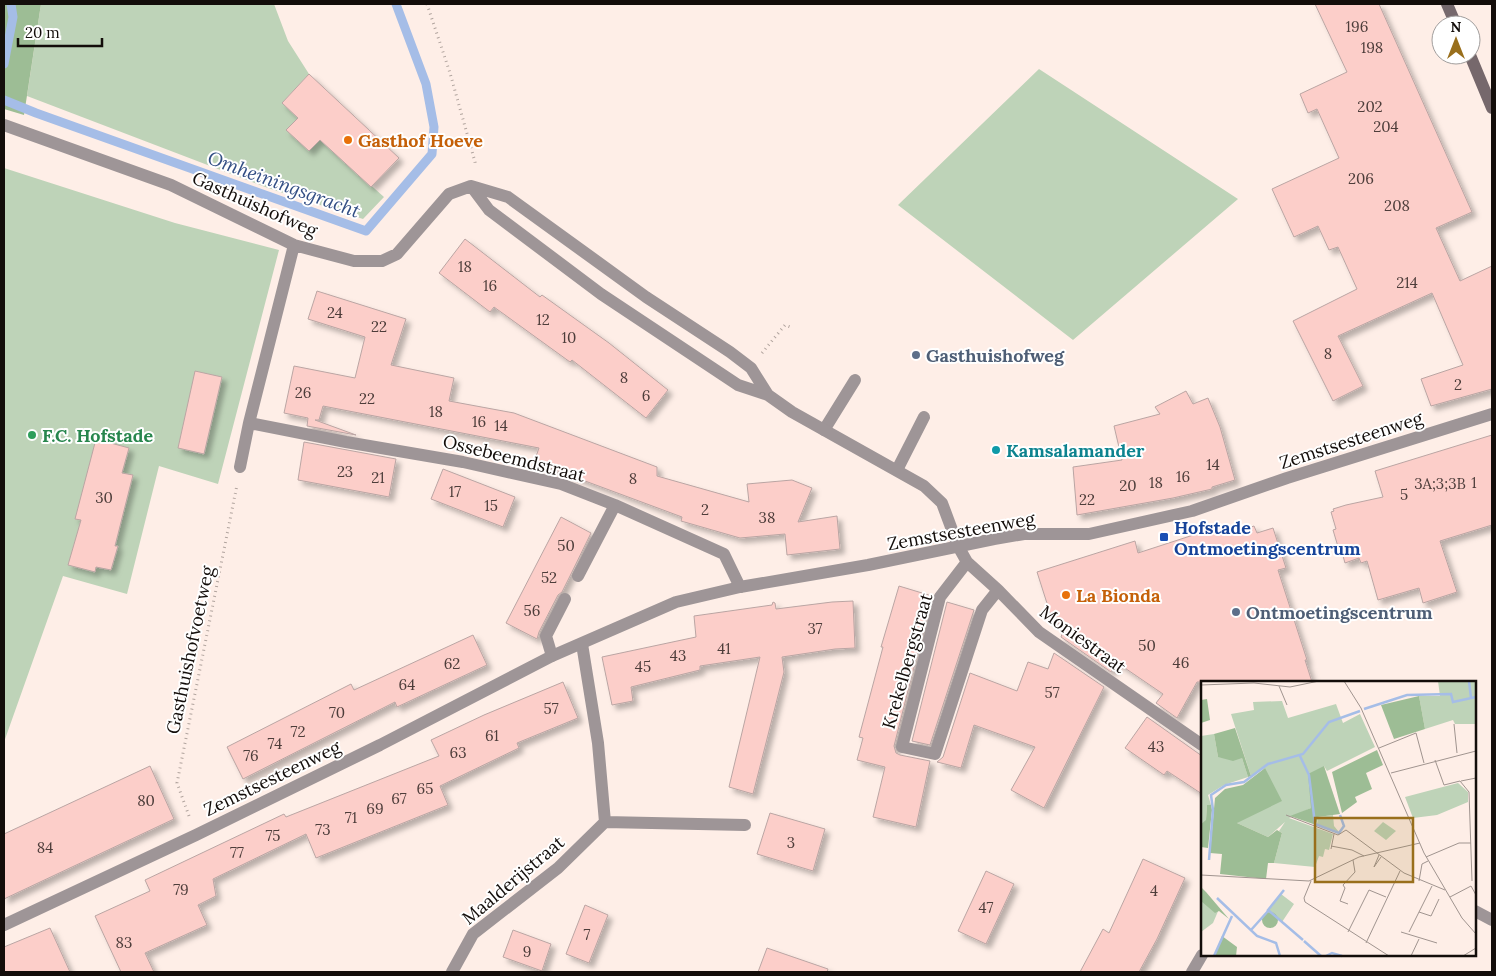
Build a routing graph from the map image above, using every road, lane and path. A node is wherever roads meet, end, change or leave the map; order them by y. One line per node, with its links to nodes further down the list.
1 (427, 4): 6 (path)
2 (1475, 65): 3 (main road)
3 (1490, 99): 4 (main road)
4 (1492, 108)
5 (4, 125): 9 (street, Gasthuishofweg)
6 (471, 186): 7 (street); 8 (street); 9 (street, Gasthuishofweg)
7 (532, 214): 8 (street); 10 (street)
8 (517, 231): 11 (street)
9 (294, 245): 20 (street)
10 (610, 271): 11 (street); 13 (street)
11 (596, 290): 14 (street)
12 (792, 328): 15 (path)
13 (694, 329): 14 (street); 15 (street)
14 (681, 347): 17 (street)
15 (751, 368): 17 (street)
16 (855, 380): 21 (street)
17 (768, 395): 21 (street)
18 (1492, 414): 25 (street, Zemstsesteenweg)
19 (924, 417): 23 (street)
20 (249, 423): 22 (street); 24 (street, Ossebeemdstraat)
21 (824, 430): 23 (street)
22 (240, 467): 36 (path, Gasthuishofvoetweg)
23 (897, 470): 25 (street)
24 (615, 505): 27 (street); 28 (street, Ossebeemdstraat)
25 (958, 546): 26 (street, Moniestraat); 28 (street, Zemstsesteenweg)
26 (967, 562): 29 (street, Moniestraat); 29 (street, Krekelbergstraat)
27 (578, 576)
28 (740, 587): 31 (street, Zemstsesteenweg)
29 (998, 590): 33 (street, Moniestraat)
30 (565, 600): 32 (street)
31 (582, 644): 32 (street, Zemstsesteenweg); 34 (street)
32 (552, 656): 36 (street, Zemstsesteenweg)
33 (1201, 743)
34 (605, 822): 35 (street); 41 (street, Maalderijstraat)
35 (745, 825)
36 (196, 835): 39 (street, Zemstsesteenweg)
37 (1476, 911): 38 (street)
38 (1492, 920)
39 (4, 925)
40 (1201, 956): 42 (street)
41 (452, 972)
42 (1192, 972)

